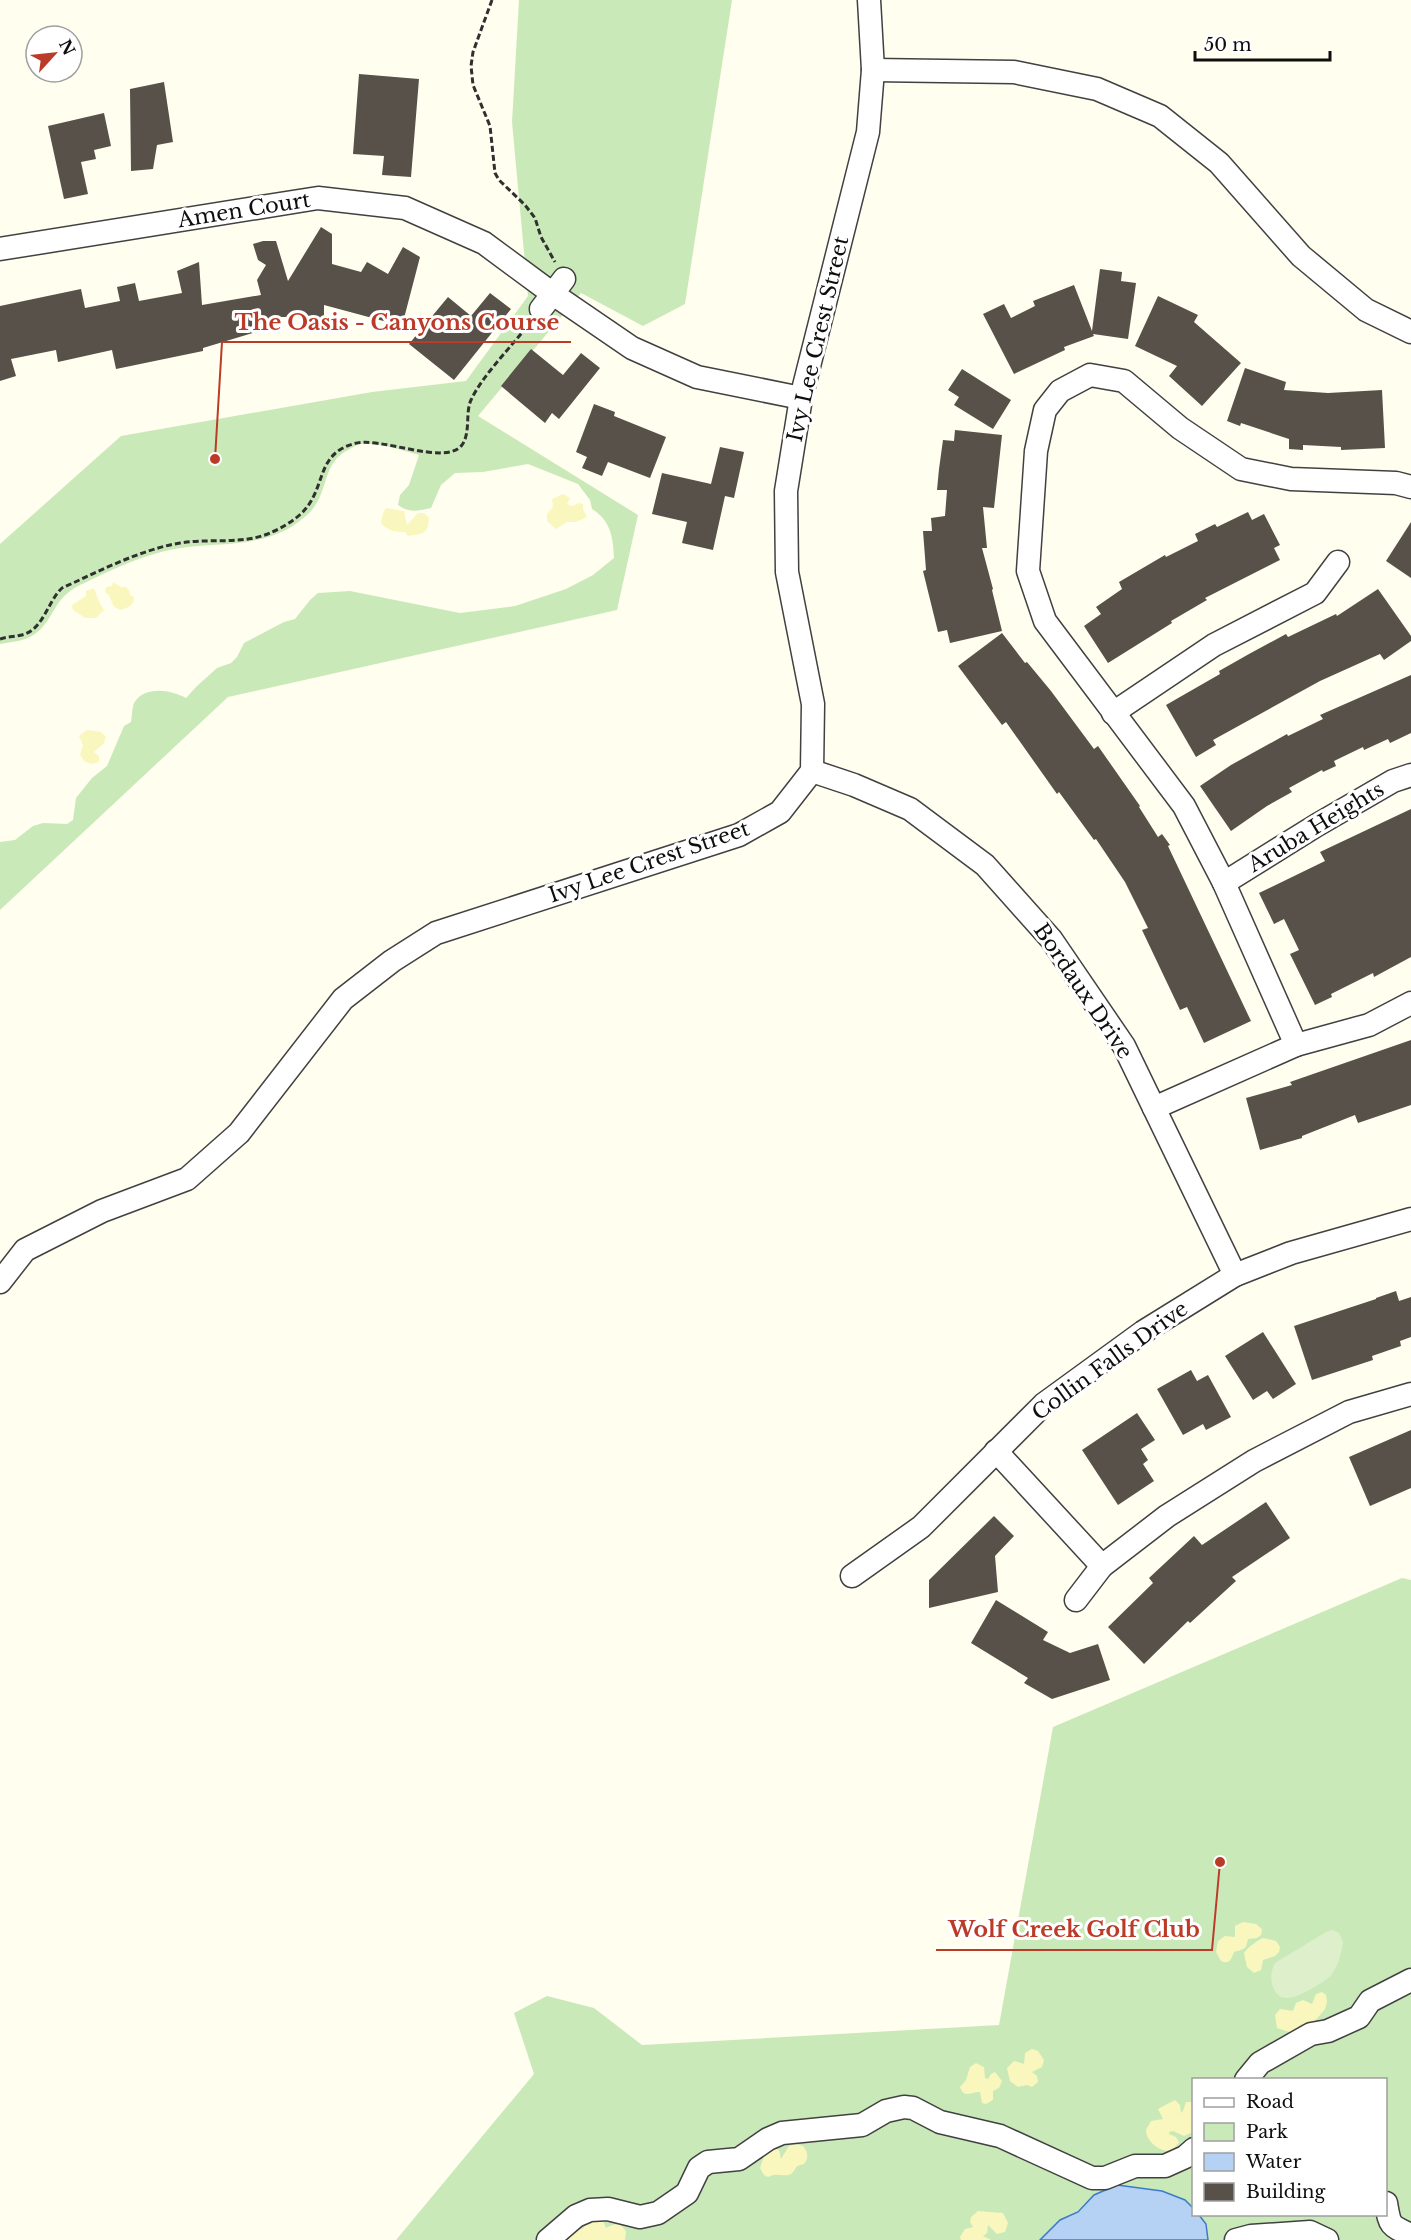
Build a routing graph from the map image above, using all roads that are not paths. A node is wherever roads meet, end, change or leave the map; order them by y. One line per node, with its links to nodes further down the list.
1 (869, 0): 2 (street, Ivy Lee Crest Street)
2 (873, 70): 4 (street); 5 (street, Ivy Lee Crest Street)
3 (0, 249): 5 (street, Amen Court)
4 (1411, 332)
5 (801, 398): 9 (street, Ivy Lee Crest Street)
6 (1411, 487): 8 (street)
7 (1338, 562): 8 (street)
8 (1113, 713): 11 (street)
9 (812, 771): 14 (street, Bordaux Drive); 17 (street, Ivy Lee Crest Street)
10 (1411, 775): 11 (street, Aruba Heights)
11 (1224, 883): 13 (street)
12 (1411, 1003): 13 (street)
13 (1296, 1045): 14 (street)
14 (1154, 1108): 16 (street, Bordaux Drive)
15 (1411, 1219): 16 (street, Collin Falls Drive)
16 (1235, 1275): 19 (street, Collin Falls Drive)
17 (0, 1282)
18 (1411, 1394): 20 (street)
19 (996, 1451): 20 (street); 21 (street, Collin Falls Drive)
20 (1102, 1566): 22 (street)
21 (852, 1576)
22 (1076, 1600)
23 (1411, 1980): 24 (street)
24 (1247, 2078)
25 (1192, 2151): 28 (street)
26 (1387, 2216): 27 (street)
27 (1411, 2238)
28 (548, 2240)
29 (1236, 2240): 30 (street)
30 (1328, 2240)

